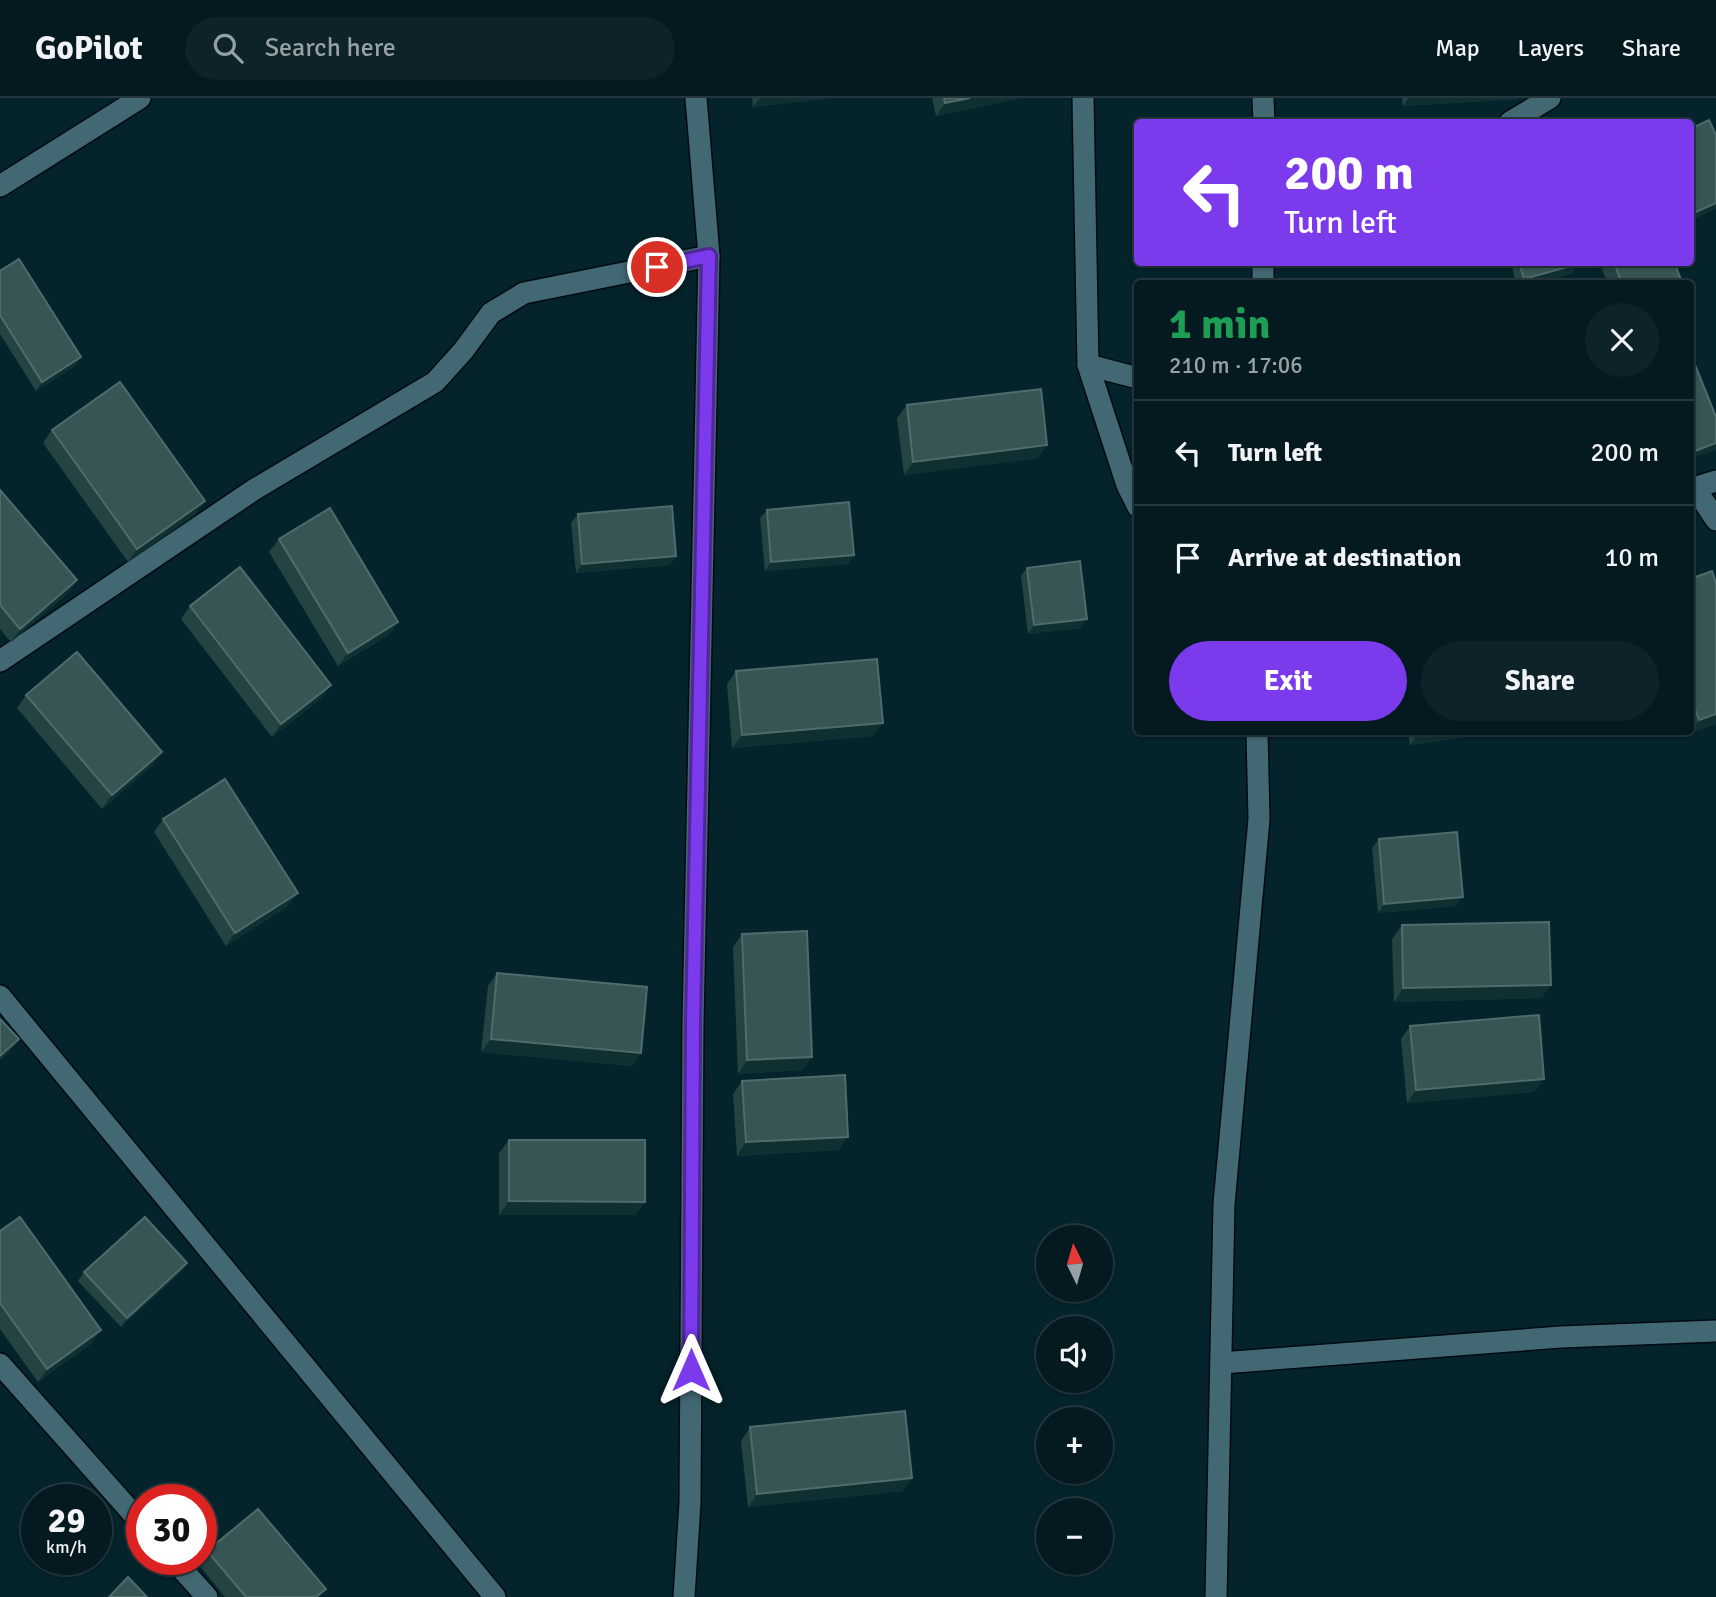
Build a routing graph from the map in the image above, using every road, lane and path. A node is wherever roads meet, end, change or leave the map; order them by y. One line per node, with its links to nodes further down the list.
1 (140, 98): 8 (street)
2 (696, 98): 9 (street)
3 (1083, 98): 10 (street)
4 (1263, 98): 6 (street)
5 (1550, 98): 7 (street)
6 (1264, 119)
7 (1515, 119)
8 (0, 186)
9 (709, 256): 17 (street); 27 (street)
10 (1088, 365): 11 (street); 15 (street)
11 (1134, 377)
12 (1716, 481): 13 (street)
13 (1694, 489)
14 (1694, 490): 16 (street)
15 (1134, 499)
16 (1716, 520)
17 (0, 660)
18 (1258, 735): 21 (street)
19 (0, 996): 26 (street)
20 (1716, 1331): 21 (street)
21 (1220, 1363): 28 (street)
22 (0, 1364): 23 (street)
23 (126, 1506)
24 (187, 1575): 25 (street)
25 (207, 1597)
26 (495, 1597)
27 (684, 1597)
28 (1216, 1597)

